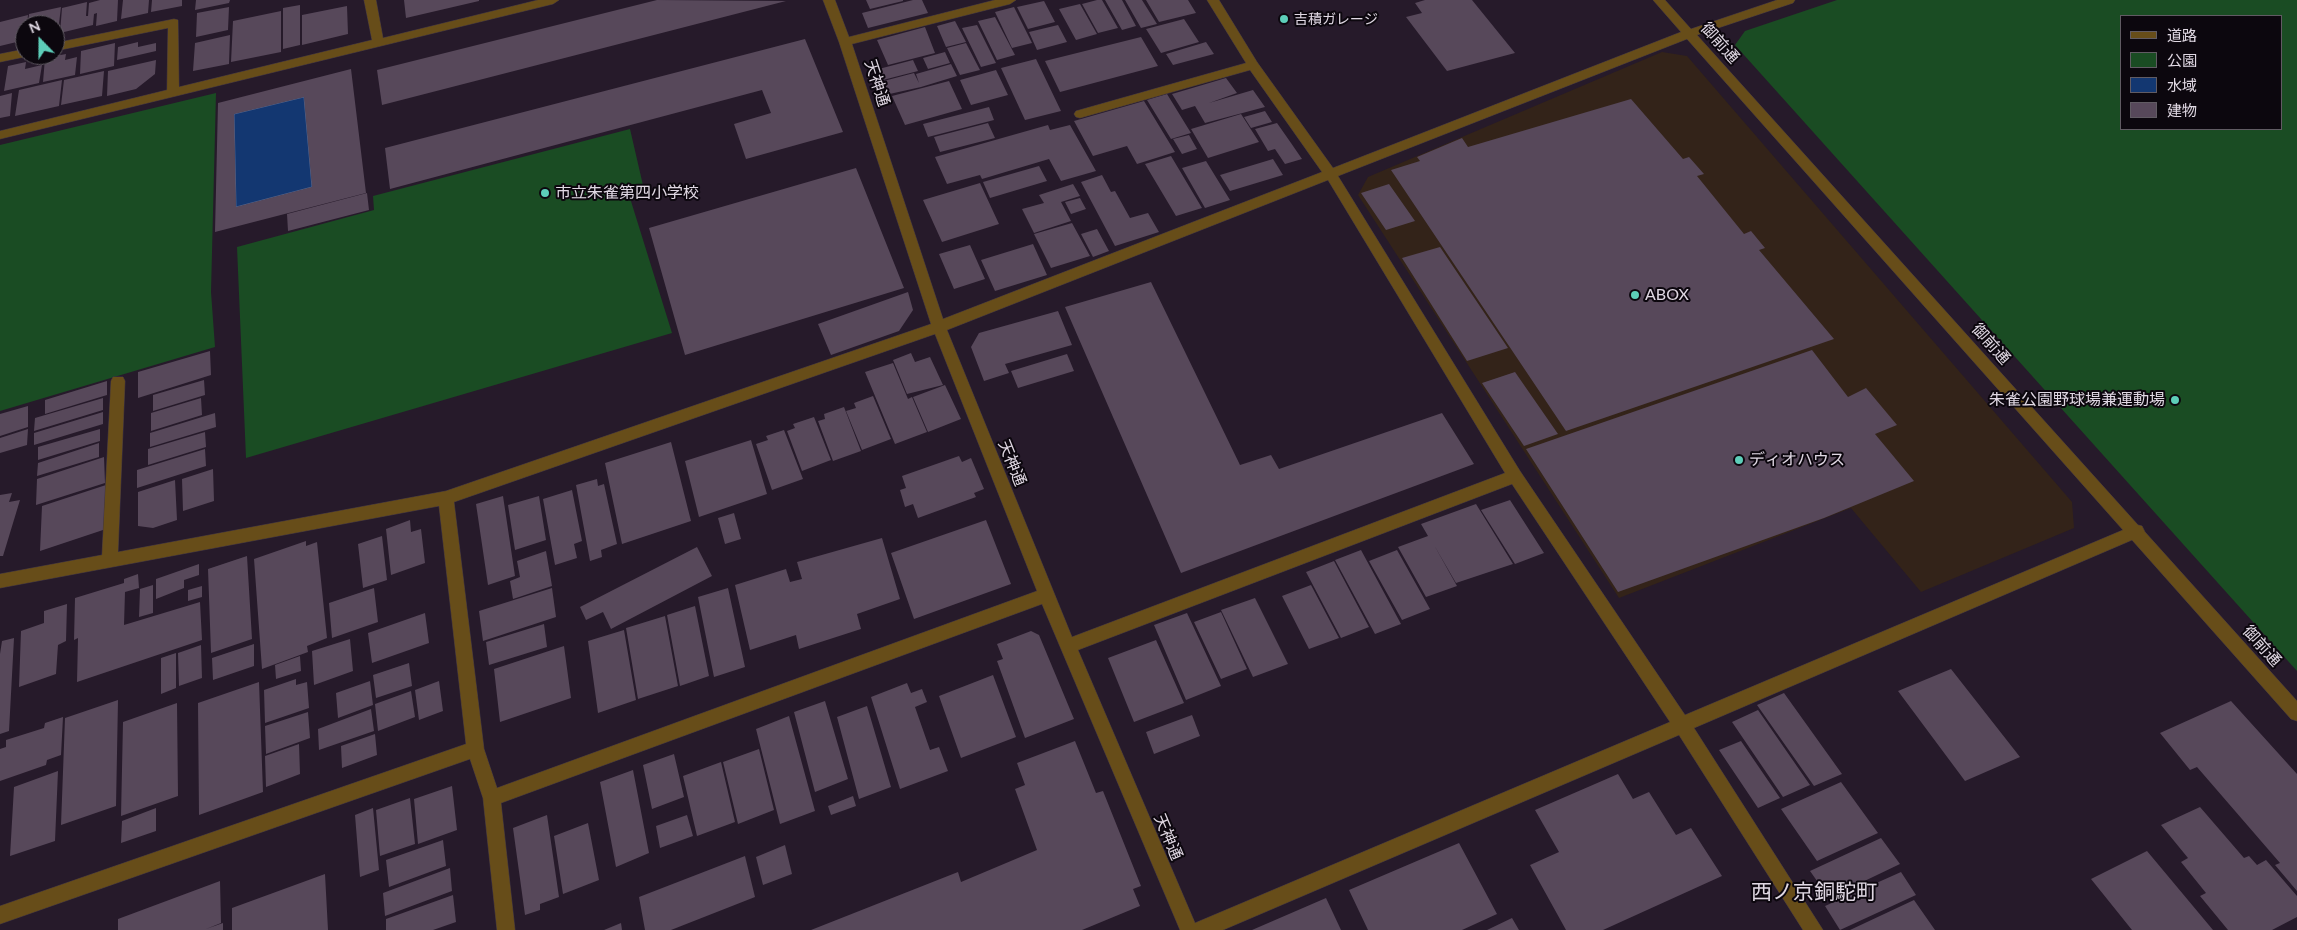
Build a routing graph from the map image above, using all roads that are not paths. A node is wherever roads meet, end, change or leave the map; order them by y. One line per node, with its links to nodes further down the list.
1 (370, 0): 9 (street)
2 (553, 0): 9 (street)
3 (828, 0): 10 (street, 天神通)
4 (1010, 0): 10 (street)
5 (1213, 0): 14 (street)
6 (1659, 0): 8 (street, 御前通)
7 (1789, 0): 8 (street)
8 (1688, 34): 18 (street); 23 (street, 御前通)
9 (378, 42): 15 (street)
10 (845, 42): 19 (street, 天神通)
11 (65, 45): 15 (street)
12 (15, 55): 13 (street)
13 (0, 58)
14 (1253, 66): 16 (street); 18 (street)
15 (173, 92): 17 (street)
16 (1080, 114)
17 (0, 135)
18 (1331, 175): 19 (street); 21 (street)
19 (939, 328): 22 (street); 26 (street, 天神通)
20 (118, 380): 24 (street)
21 (1516, 476): 27 (street); 29 (street)
22 (446, 498): 24 (street); 30 (street)
23 (2137, 531): 28 (street, 御前通); 29 (street)
24 (110, 561): 25 (street)
25 (0, 581)
26 (1046, 595): 27 (street, 天神通); 31 (street)
27 (1069, 646): 34 (street, 天神通)
28 (2297, 712)
29 (1682, 725): 35 (street); 36 (street)
30 (474, 749): 31 (street); 32 (street)
31 (492, 798): 33 (street)
32 (0, 914)
33 (506, 930)
34 (1189, 930)
35 (1201, 930)
36 (1814, 930)

